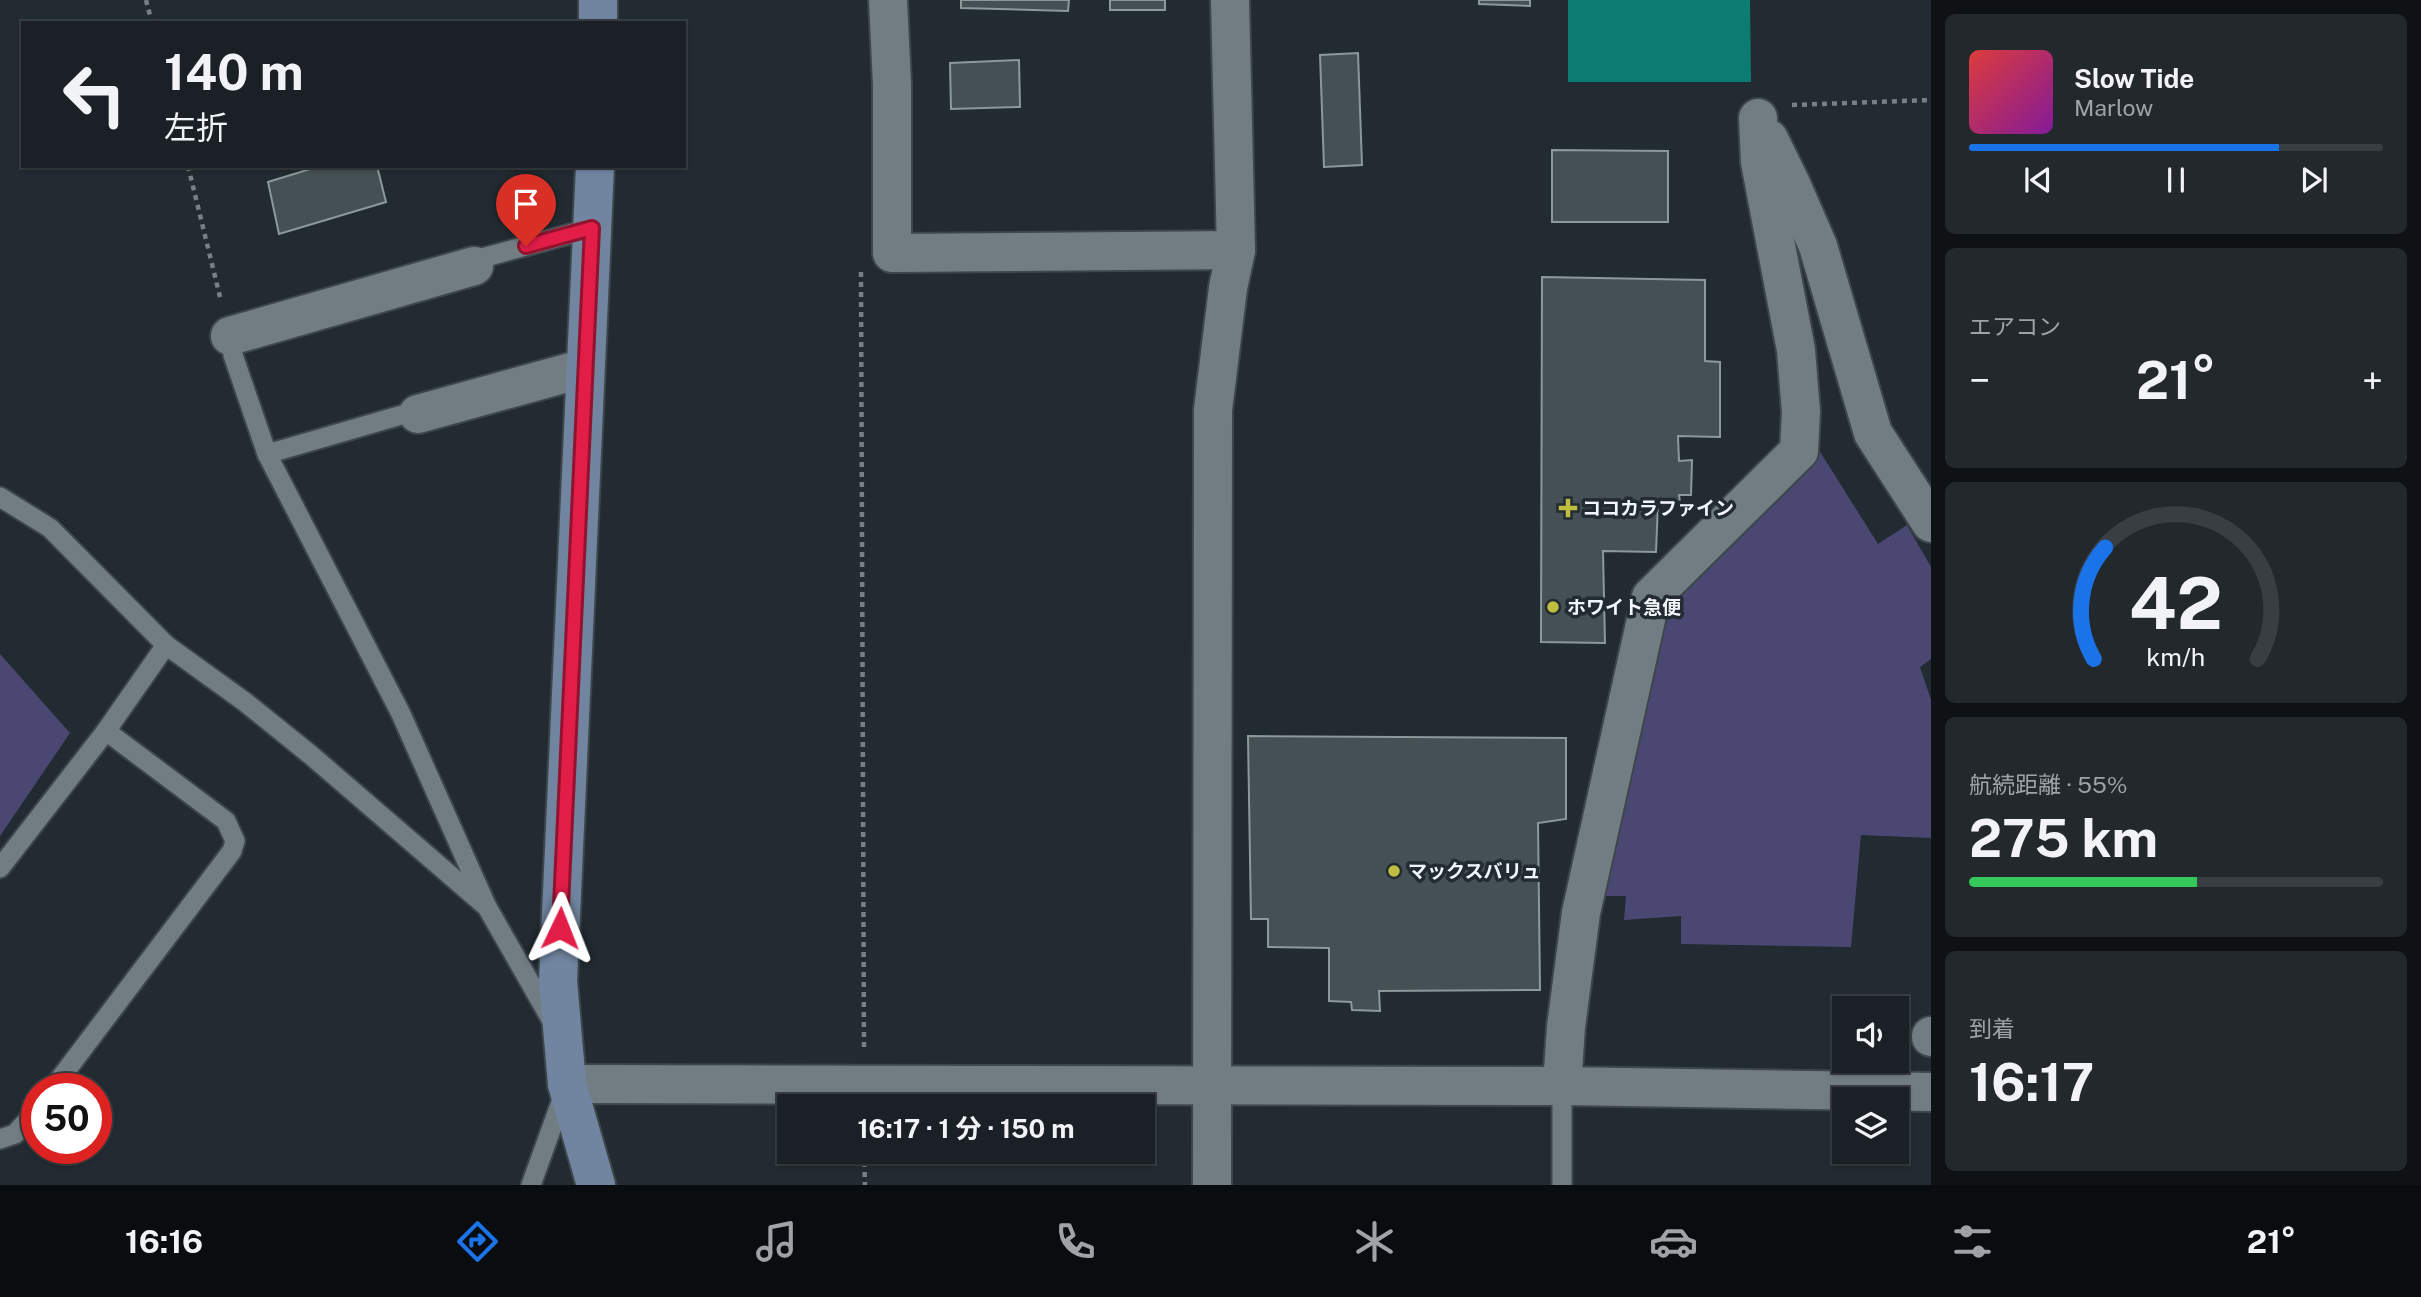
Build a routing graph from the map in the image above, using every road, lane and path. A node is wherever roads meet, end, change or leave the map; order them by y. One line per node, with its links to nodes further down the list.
1 (146, 0): 5 (path)
2 (598, 0): 6 (main road)
3 (888, 0): 12 (street)
4 (1230, 0): 13 (street)
5 (151, 21)
6 (598, 21)
7 (1931, 100): 8 (path)
8 (1758, 118): 20 (street); 30 (street)
9 (188, 168): 15 (path)
10 (595, 168): 11 (main road)
11 (592, 228): 14 (lane); 16 (main road)
12 (892, 229): 13 (street); 28 (path)
13 (1236, 250): 29 (street)
14 (474, 266): 15 (street)
15 (230, 336): 18 (lane)
16 (585, 368): 17 (street); 25 (main road)
17 (418, 414): 18 (lane)
18 (267, 454): 24 (lane)
19 (0, 497): 21 (lane)
20 (1931, 523)
21 (166, 645): 22 (lane); 24 (lane)
22 (106, 731): 23 (lane); 26 (lane)
23 (0, 868)
24 (487, 907): 25 (lane)
25 (562, 1037): 27 (main road)
26 (64, 1073)
27 (568, 1084): 28 (street); 35 (lane); 36 (main road)
28 (864, 1084): 29 (street)
29 (1212, 1084): 30 (street); 38 (street)
30 (1562, 1086): 31 (street); 39 (lane)
31 (1931, 1092)
32 (21, 1127): 33 (lane)
33 (0, 1139)
34 (864, 1164): 37 (path)
35 (531, 1185)
36 (596, 1185)
37 (864, 1185)
38 (1212, 1185)
39 (1562, 1185)

